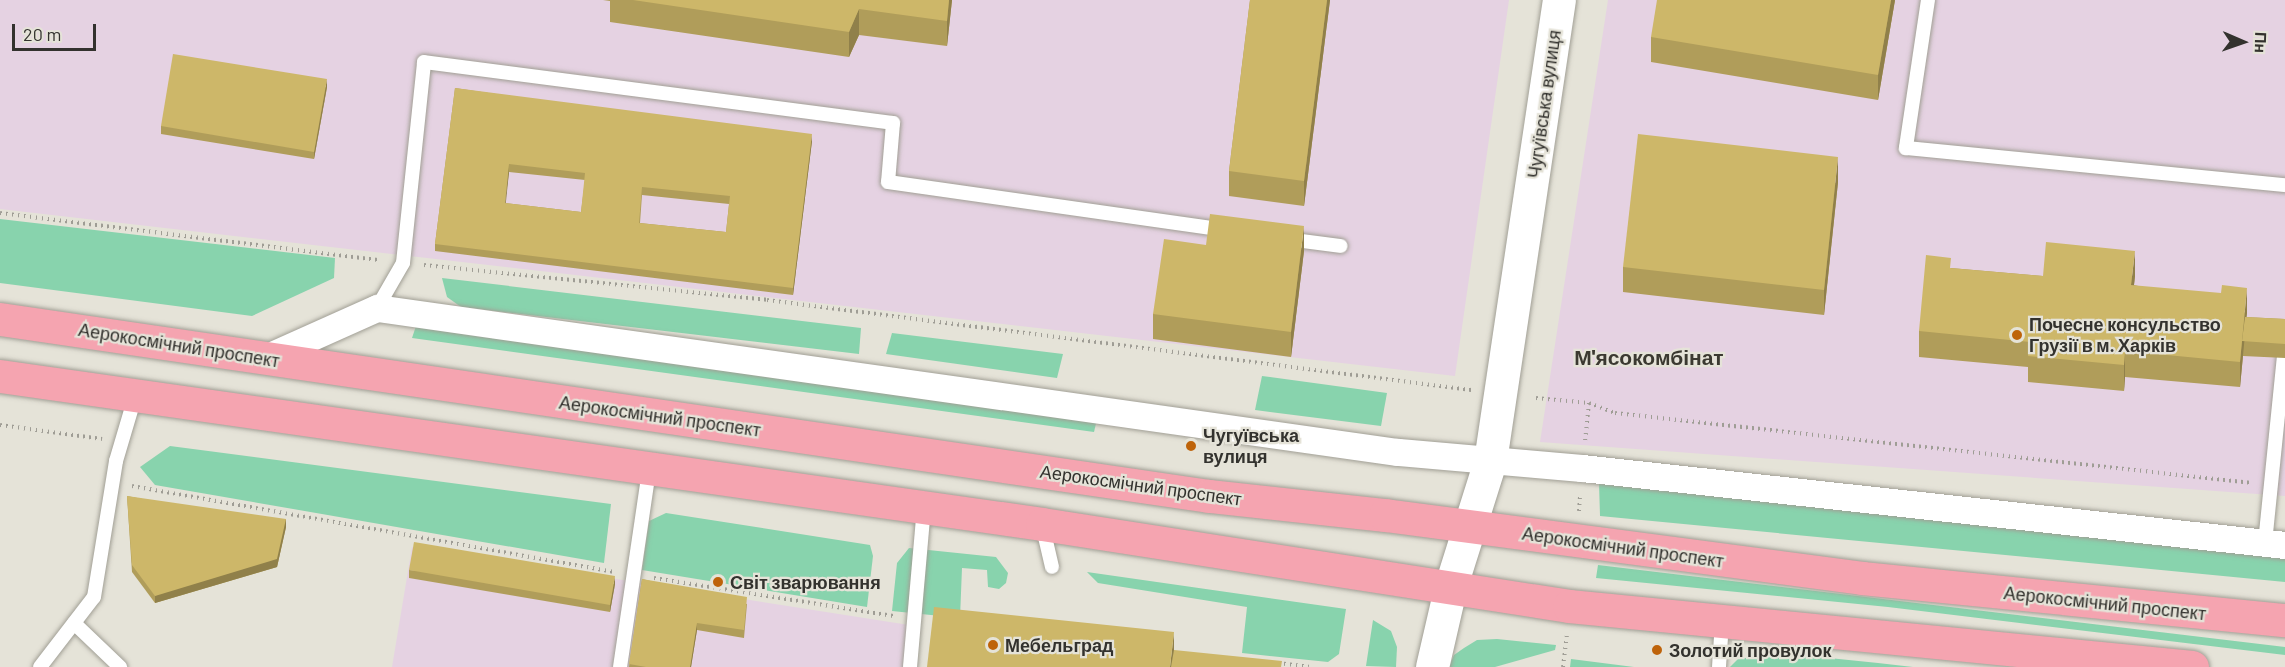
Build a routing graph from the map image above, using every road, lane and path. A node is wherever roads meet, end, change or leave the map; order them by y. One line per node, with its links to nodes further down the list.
1 (1559, 0): 19 (street, Чугуївська вулиця)
2 (1928, 0): 3 (lane)
3 (2285, 185)
4 (0, 213): 8 (path)
5 (1236, 231): 8 (lane)
6 (1271, 236): 7 (lane)
7 (1341, 246)
8 (403, 263): 9 (lane); 14 (path)
9 (376, 308): 12 (street); 19 (street)
10 (0, 319): 12 (main road, Аерокосмічний проспект)
11 (2285, 347): 22 (lane)
12 (265, 358): 26 (main road, Аерокосмічний проспект)
13 (0, 376): 15 (main road)
14 (1475, 390)
15 (135, 397): 20 (main road); 32 (lane)
16 (1536, 398): 17 (path)
17 (1589, 404): 18 (path); 22 (path)
18 (1583, 454)
19 (1490, 461): 26 (street, Чугуївська вулиця); 27 (street)
20 (649, 470): 23 (main road); 36 (lane)
21 (1581, 482): 24 (path)
22 (2271, 490): 27 (lane)
23 (924, 508): 25 (main road); 37 (lane)
24 (1578, 516)
25 (1041, 524): 28 (lane); 29 (main road)
26 (1472, 526): 29 (street); 30 (main road, Аерокосмічний проспект)
27 (2275, 544)
28 (1052, 567)
29 (1451, 585): 31 (main road); 38 (street)
30 (2285, 620)
31 (1722, 622): 40 (lane); 41 (main road)
32 (74, 623): 34 (lane); 35 (lane)
33 (1567, 634): 39 (path)
34 (40, 667)
35 (120, 667)
36 (620, 667)
37 (910, 667)
38 (1432, 667)
39 (1563, 667)
40 (1719, 667)
41 (2192, 667)

